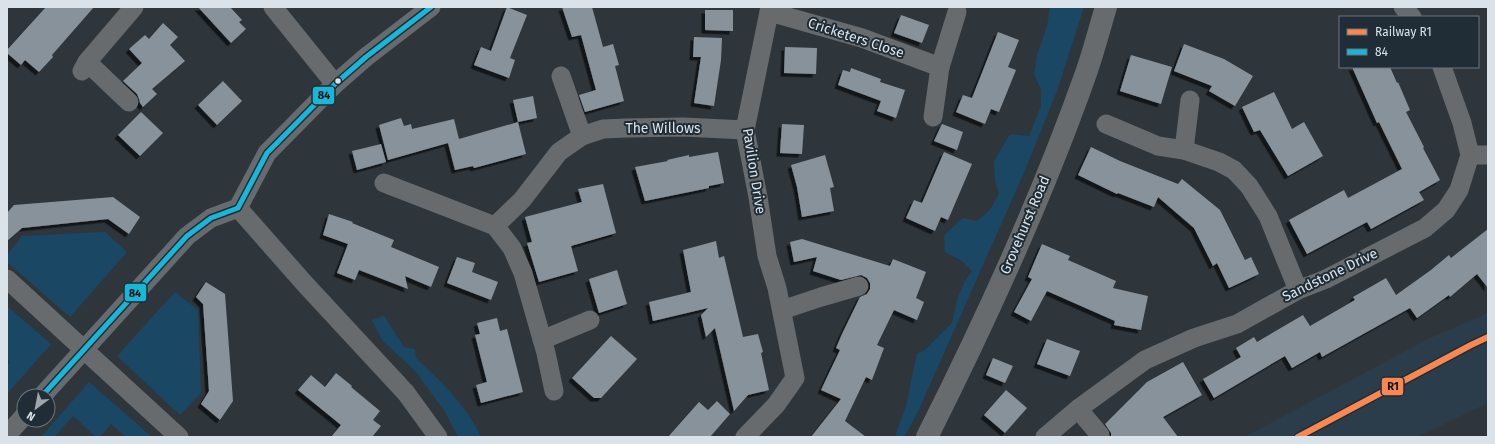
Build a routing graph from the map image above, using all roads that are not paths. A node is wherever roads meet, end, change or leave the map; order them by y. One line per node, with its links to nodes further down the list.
1 (134, 7): 14 (street)
2 (273, 7): 12 (street)
3 (431, 7): 12 (street)
4 (1106, 7): 40 (street, Grovehurst Road)
5 (1402, 7): 8 (street)
6 (770, 9): 9 (street, Cricketers Close); 17 (street, Pavilion Drive)
7 (957, 12): 9 (street)
8 (1411, 16)
9 (940, 67): 15 (street)
10 (1442, 68): 20 (street, Sandstone Drive)
11 (561, 76): 18 (street)
12 (335, 84): 22 (street)
13 (1190, 100): 19 (street)
14 (129, 102)
15 (932, 117)
16 (1106, 124): 19 (street)
17 (745, 130): 18 (street, The Willows); 27 (street, Pavilion Drive)
18 (582, 136): 23 (street, The Willows)
19 (1184, 150): 26 (street)
20 (1479, 155): 26 (street, Sandstone Drive)
21 (384, 183): 23 (street)
22 (238, 208): 30 (street); 38 (street)
23 (495, 226): 29 (street)
24 (7, 279): 30 (street)
25 (860, 286): 27 (street)
26 (1298, 290): 33 (street, Sandstone Drive)
27 (782, 310): 39 (street, Pavilion Drive)
28 (590, 320): 29 (street)
29 (542, 340): 32 (street)
30 (84, 349): 31 (street); 37 (street)
31 (49, 388)
32 (554, 391)
33 (1078, 409): 36 (street); 41 (street, Sandstone Drive)
34 (16, 425): 35 (street)
35 (7, 435)
36 (1100, 435)
37 (179, 437)
38 (438, 437)
39 (745, 437)
40 (927, 437)
41 (1045, 437)

